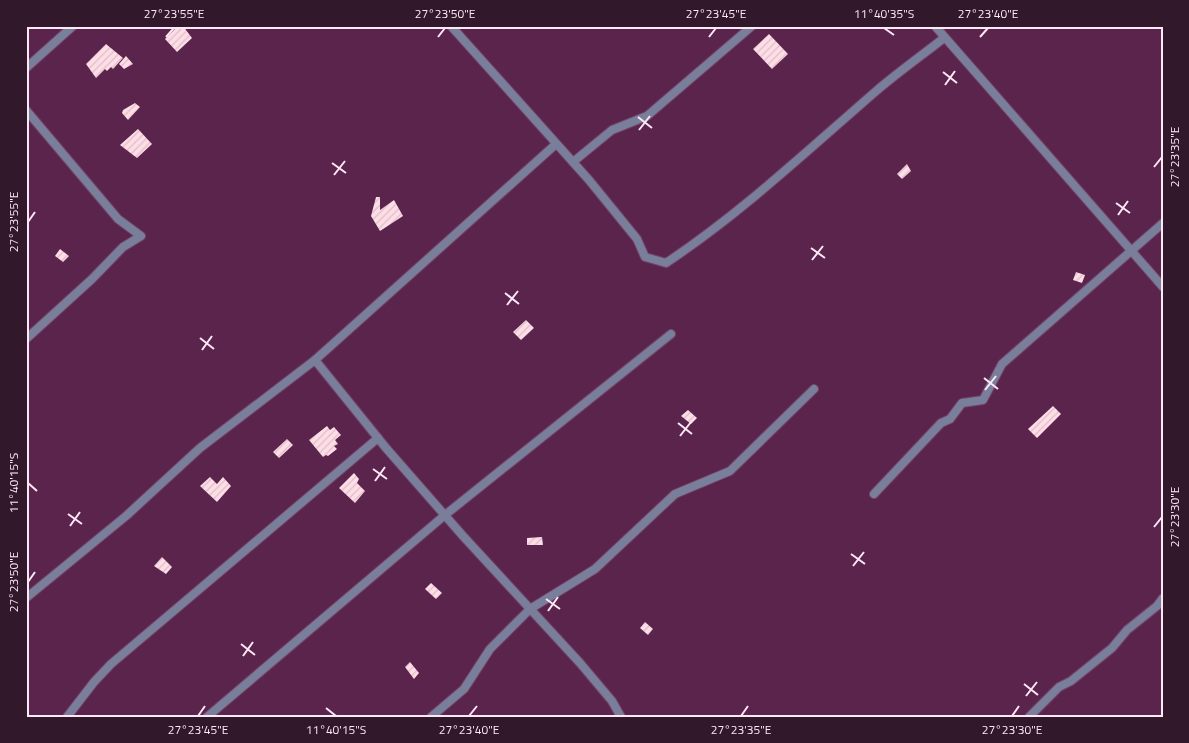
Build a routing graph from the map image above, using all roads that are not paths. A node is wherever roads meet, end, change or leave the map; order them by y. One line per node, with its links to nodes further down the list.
1 (73, 26): 6 (street)
2 (451, 26): 8 (street)
3 (752, 26): 9 (street)
4 (935, 26): 5 (street)
5 (944, 38): 9 (street); 11 (street)
6 (26, 68)
7 (26, 110): 14 (street)
8 (556, 144): 9 (street); 15 (street)
9 (573, 162)
10 (1163, 222): 11 (street)
11 (1131, 251): 12 (street); 18 (street)
12 (1163, 287)
13 (671, 334): 19 (street)
14 (26, 339)
15 (315, 360): 17 (street); 20 (street)
16 (814, 389): 22 (street)
17 (378, 438): 19 (street); 23 (street)
18 (874, 494)
19 (445, 515): 22 (street); 24 (street)
20 (26, 598)
21 (1163, 598): 27 (street)
22 (530, 609): 25 (street); 26 (street)
23 (68, 717)
24 (208, 717)
25 (431, 717)
26 (621, 717)
27 (1029, 717)

